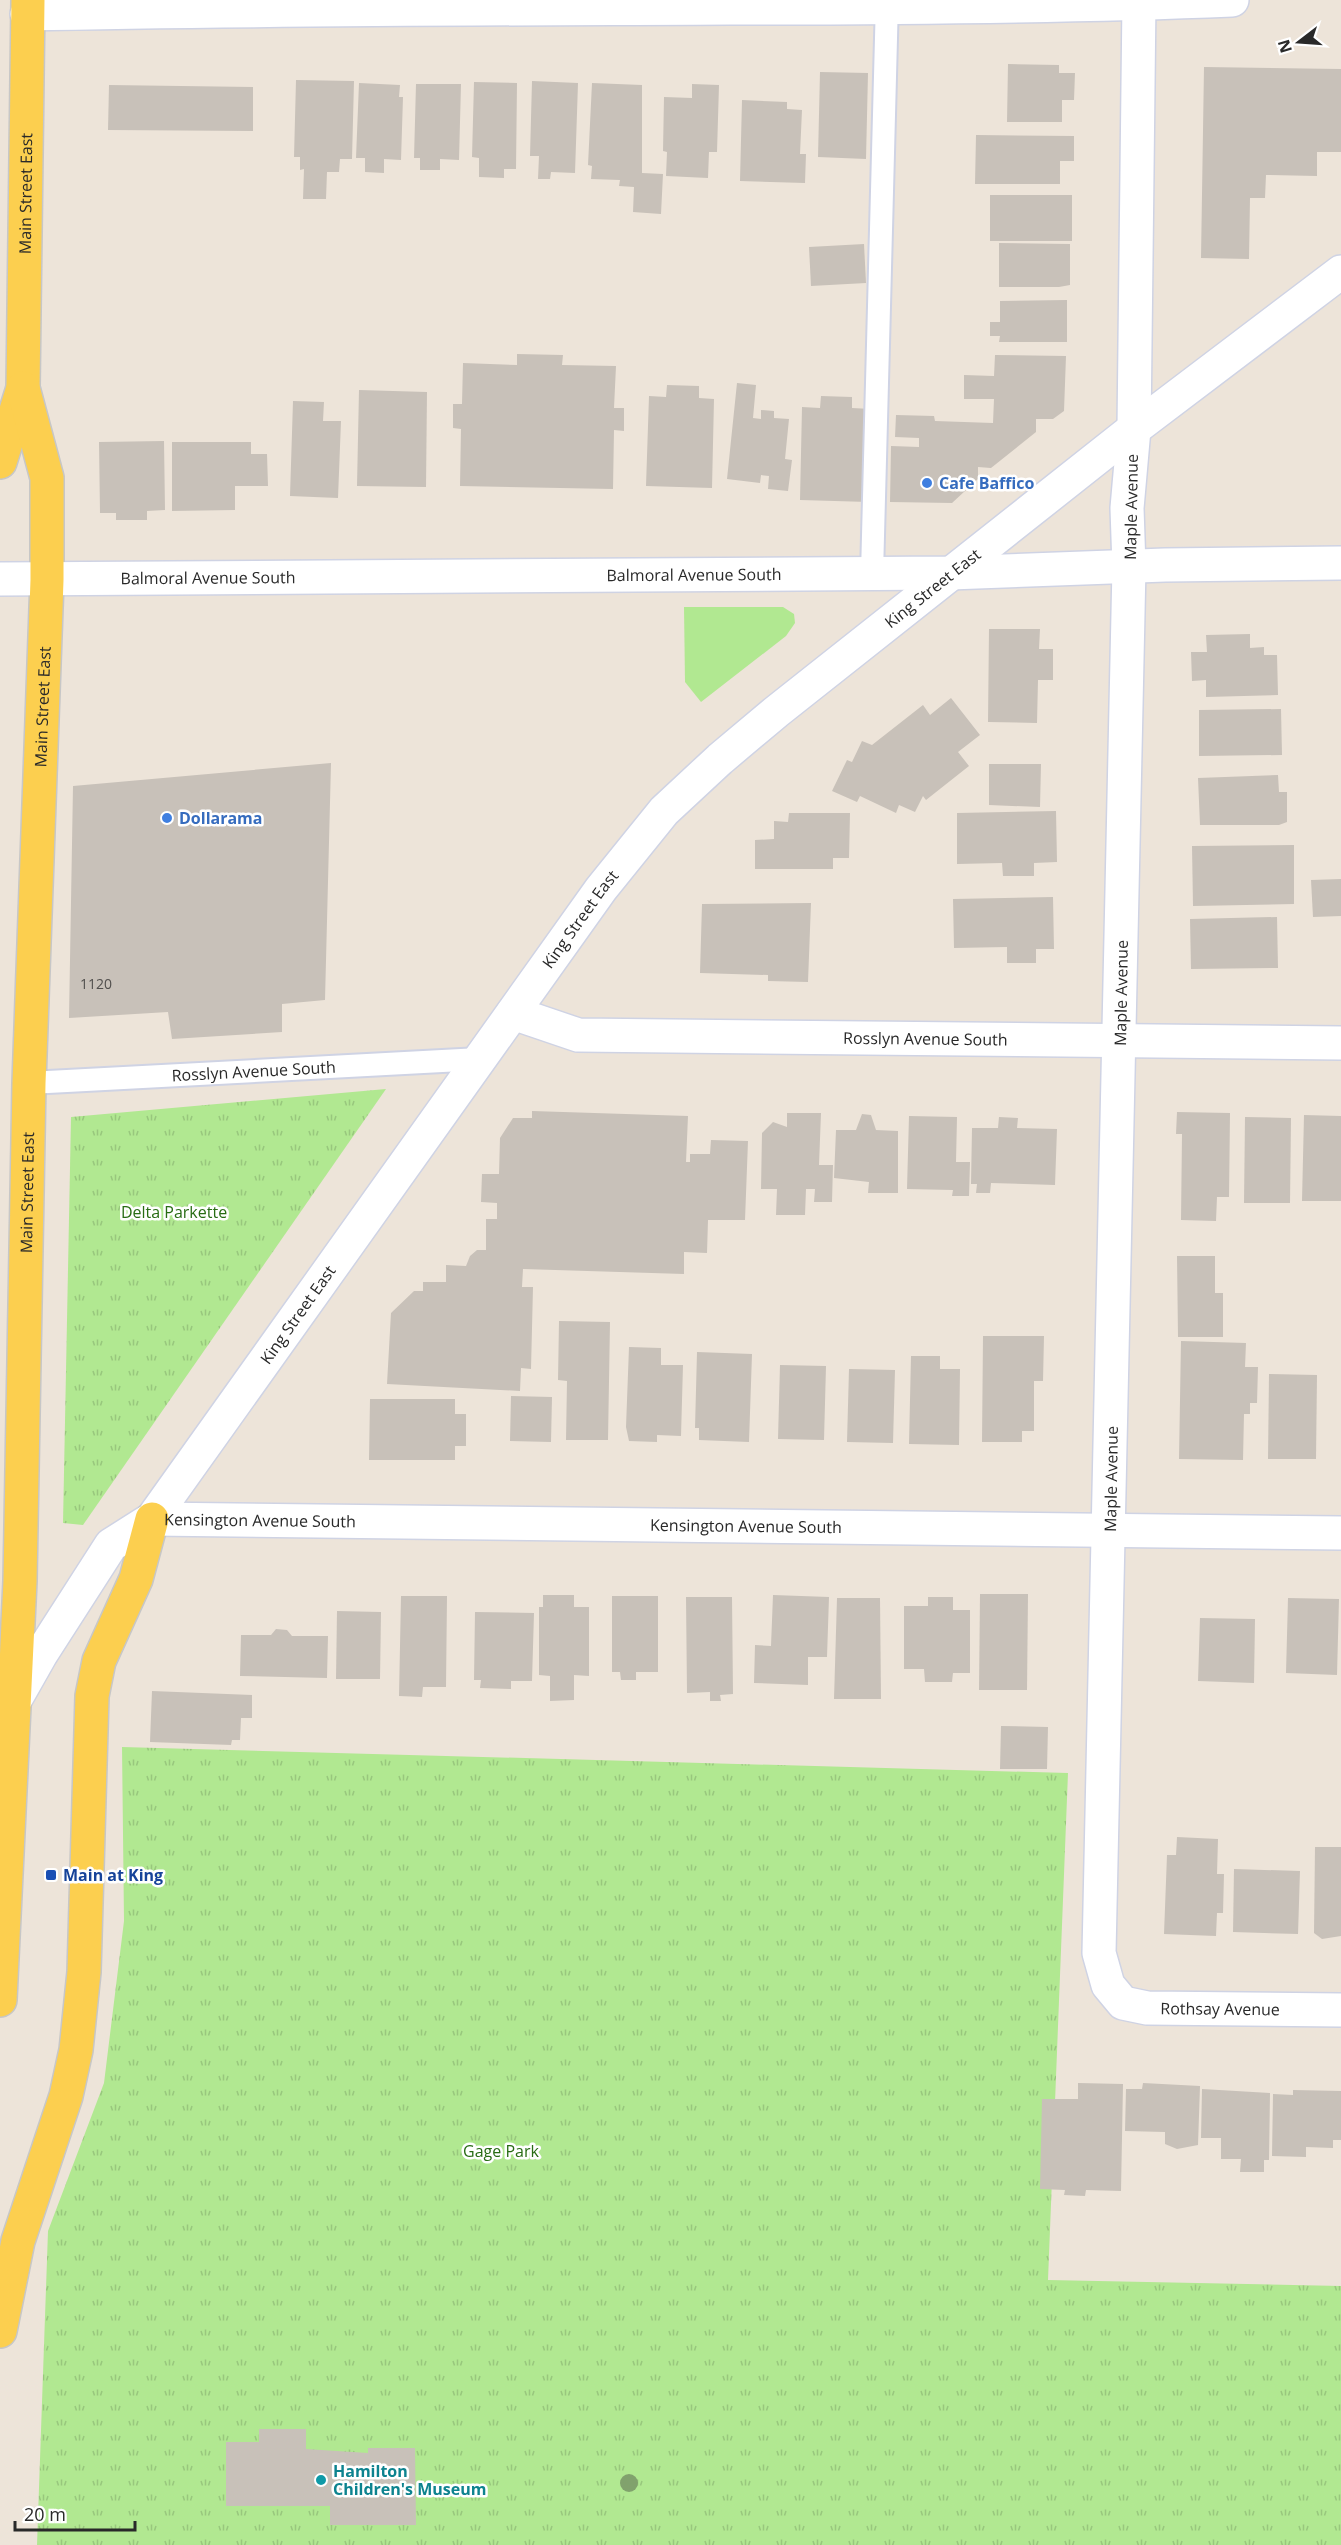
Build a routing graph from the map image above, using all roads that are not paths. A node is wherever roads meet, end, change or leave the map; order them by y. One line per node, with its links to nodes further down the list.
1 (1232, 0): 2 (street)
2 (1139, 2): 3 (street); 7 (street, Maple Avenue)
3 (887, 4): 4 (street); 12 (lane)
4 (28, 7): 6 (main road, Main Street East)
5 (1341, 272): 7 (street, King Street East)
6 (23, 388): 8 (main road, Main Street East); 14 (main road, Main Street East)
7 (1134, 429): 10 (street, Maple Avenue); 11 (street, King Street East)
8 (0, 462)
9 (1341, 563): 10 (street, Balmoral Avenue South)
10 (1129, 567): 11 (street, Balmoral Avenue South); 16 (street, Maple Avenue)
11 (950, 573): 12 (street, Balmoral Avenue South); 15 (street, King Street East)
12 (872, 574): 14 (street, Balmoral Avenue South)
13 (0, 579): 14 (street, Balmoral Avenue South)
14 (47, 580): 19 (main road, Main Street East)
15 (513, 1013): 16 (street, Rosslyn Avenue South); 18 (street, King Street East)
16 (1120, 1041): 17 (street, Rosslyn Avenue South); 21 (street, Maple Avenue)
17 (1341, 1043)
18 (480, 1059): 19 (lane, Rosslyn Avenue South); 20 (street, King Street East)
19 (29, 1083): 23 (main road, Main Street East)
20 (152, 1519): 21 (street, Kensington Avenue South); 23 (street, King Street East); 28 (main road)
21 (1110, 1531): 22 (street, Kensington Avenue South); 25 (street, Maple Avenue)
22 (1341, 1533)
23 (13, 1700): 24 (street, King Street East); 26 (main road, Main Street East)
24 (0, 1731)
25 (1108, 1984): 27 (street, Rothsay Avenue)
26 (0, 2000)
27 (1341, 2010)
28 (0, 2331)

